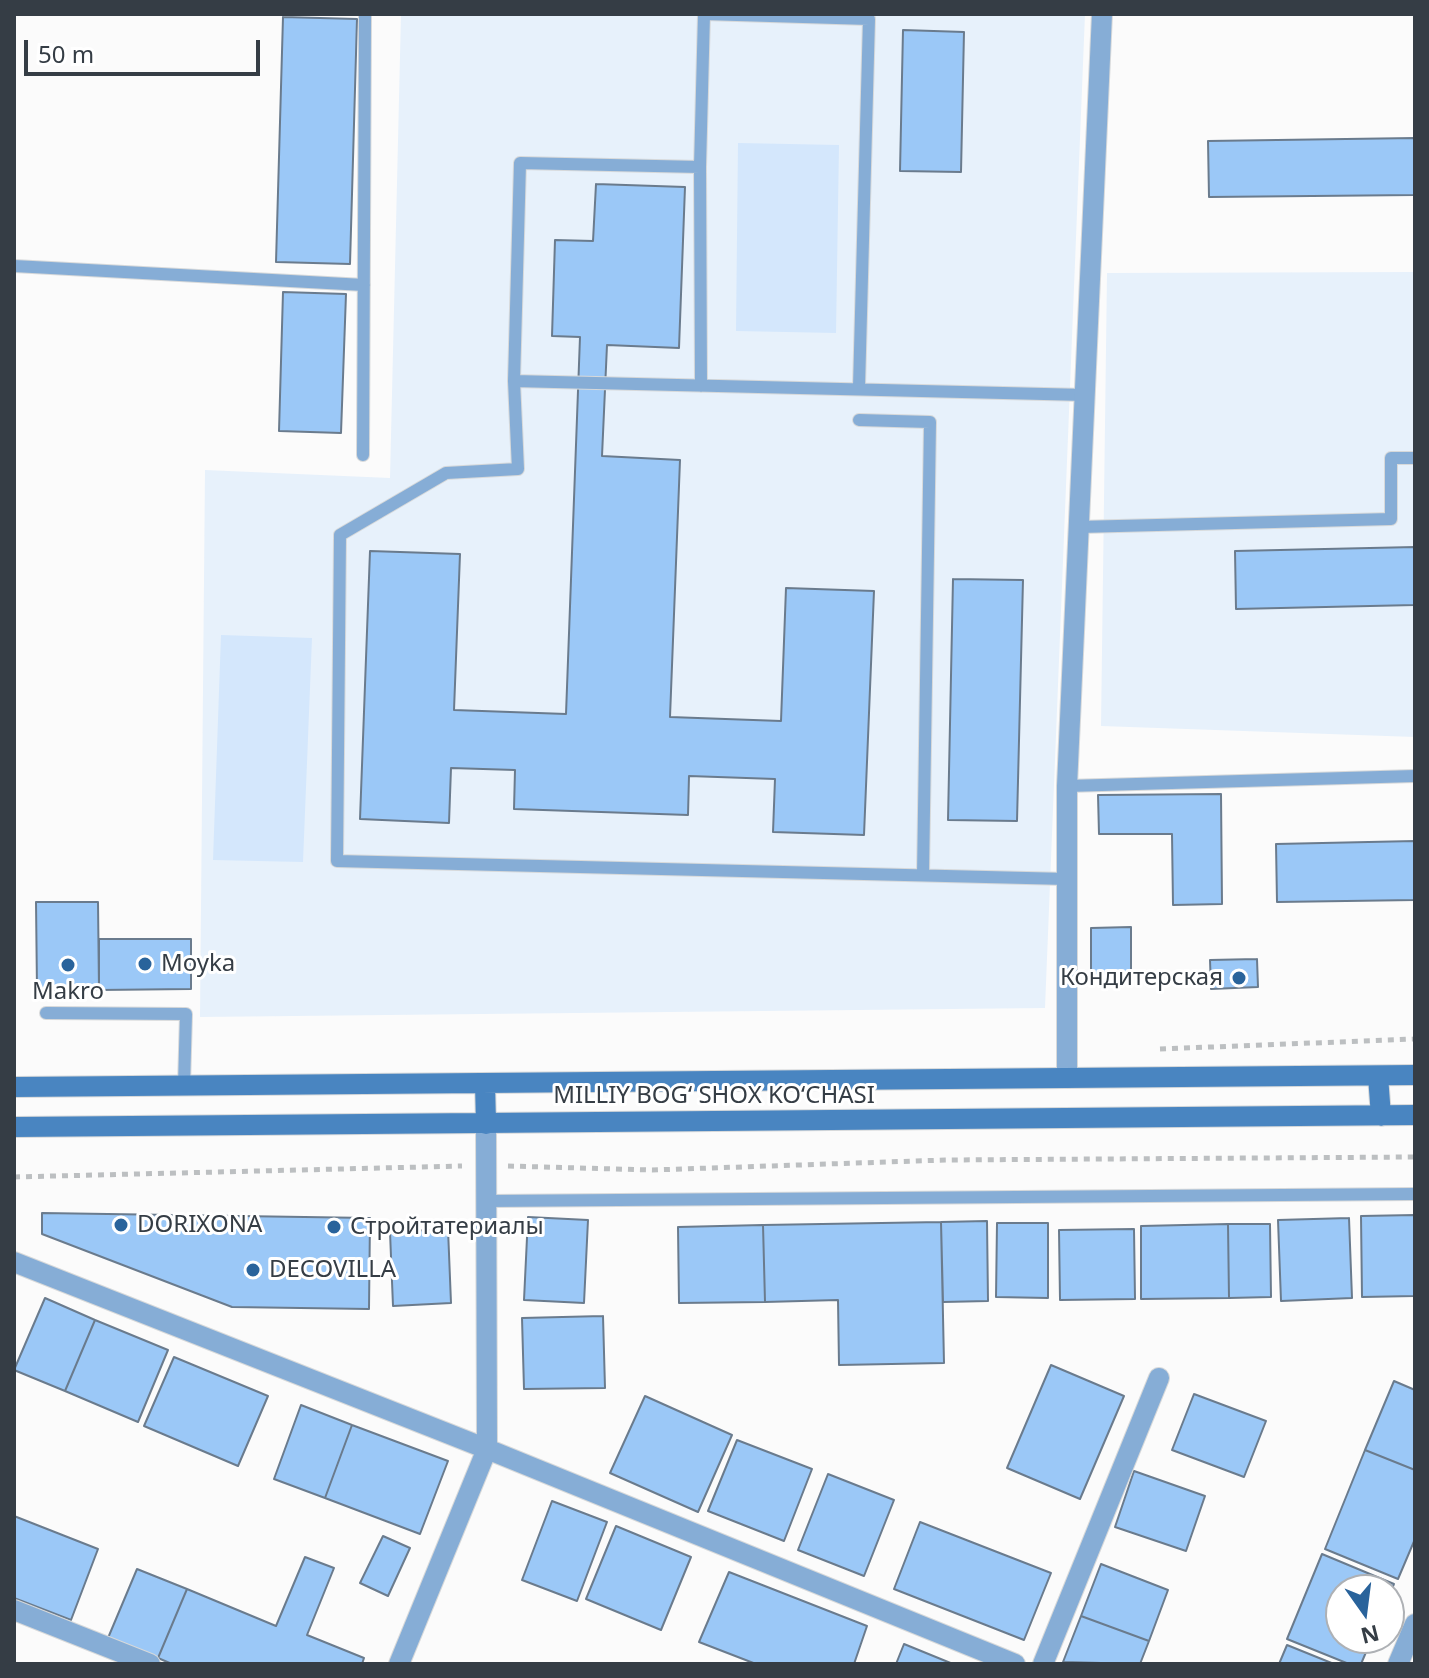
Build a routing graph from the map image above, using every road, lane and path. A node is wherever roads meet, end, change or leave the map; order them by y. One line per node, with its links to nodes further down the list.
1 (1102, 14): 9 (street)
2 (365, 16): 5 (lane)
3 (700, 167): 6 (lane); 7 (lane); 8 (lane)
4 (14, 266): 5 (lane)
5 (364, 285): 11 (lane)
6 (514, 381): 7 (lane); 16 (lane)
7 (701, 386): 8 (lane)
8 (859, 387): 9 (lane)
9 (1085, 395): 13 (street)
10 (859, 420): 16 (lane)
11 (363, 455)
12 (1415, 458): 13 (lane)
13 (1079, 527): 15 (street)
14 (1415, 776): 15 (lane)
15 (1067, 786): 17 (street)
16 (923, 875): 17 (lane)
17 (1067, 879): 21 (street)
18 (46, 1013): 23 (lane)
19 (1415, 1075): 20 (main road, MILLIY BOG‘ SHOX KO‘CHASI)
20 (1378, 1076): 21 (main road, MILLIY BOG‘ SHOX KO‘CHASI); 26 (main road)
21 (1067, 1078): 22 (main road, MILLIY BOG‘ SHOX KO‘CHASI)
22 (485, 1083): 23 (main road, MILLIY BOG‘ SHOX KO‘CHASI); 27 (main road)
23 (184, 1086): 24 (main road, MILLIY BOG‘ SHOX KO‘CHASI)
24 (14, 1087)
25 (1415, 1115): 26 (main road, MILLIY BOG‘ SHOX KO‘CHASI)
26 (1381, 1116): 27 (main road, MILLIY BOG‘ SHOX KO‘CHASI)
27 (486, 1124): 28 (main road, MILLIY BOG‘ SHOX KO‘CHASI); 30 (street)
28 (14, 1127)
29 (1415, 1157): 30 (path)
30 (486, 1166): 31 (path); 33 (street)
31 (14, 1177)
32 (1415, 1194): 33 (lane)
33 (486, 1201): 36 (street)
34 (14, 1262): 36 (street)
35 (1159, 1378): 42 (street)
36 (487, 1449): 40 (street); 41 (street)
37 (14, 1610): 39 (street)
38 (1415, 1624): 43 (street)
39 (150, 1664)
40 (399, 1664)
41 (1015, 1664)
42 (1043, 1664)
43 (1398, 1664)

